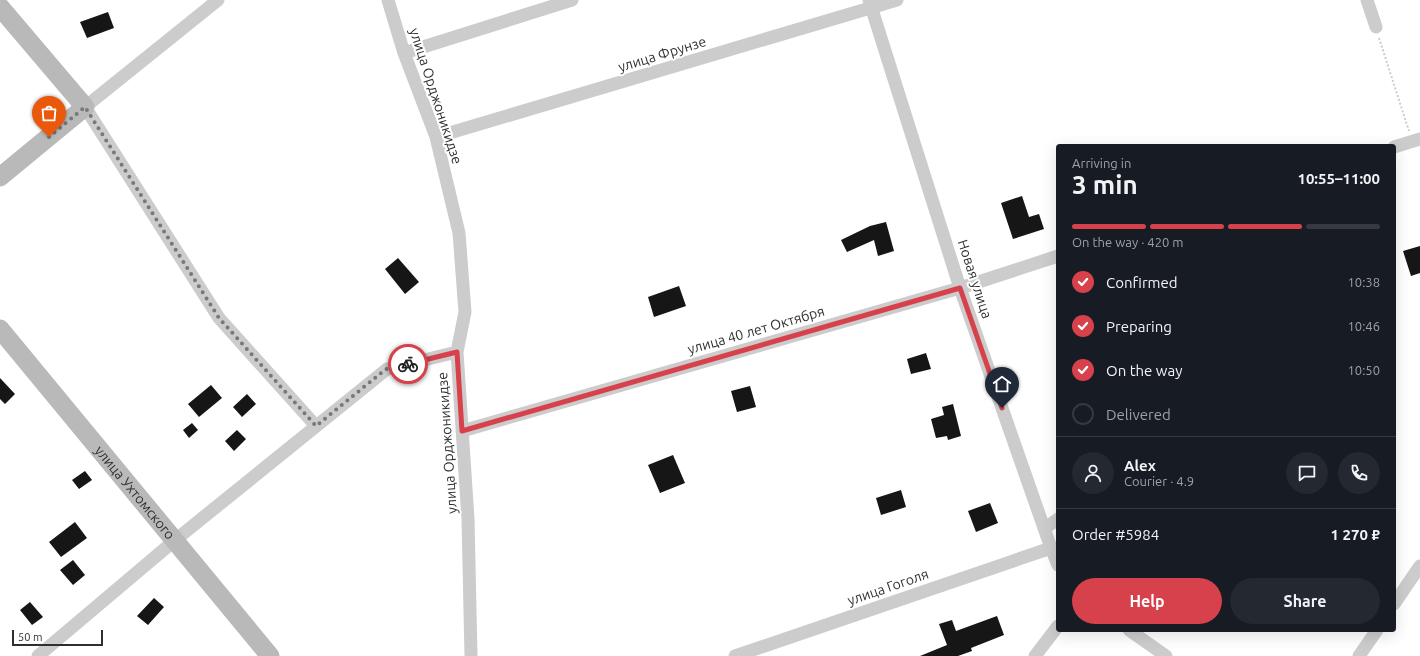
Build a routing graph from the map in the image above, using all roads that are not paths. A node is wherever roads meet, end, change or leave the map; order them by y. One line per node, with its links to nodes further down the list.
1 (218, 0): 10 (street)
2 (388, 0): 9 (street, улица Орджоникидзе)
3 (572, 0): 9 (street)
4 (897, 0): 6 (street, улица Фрунзе)
5 (1367, 0): 8 (street)
6 (870, 4): 11 (street, улица Фрунзе); 16 (street, Новая улица)
7 (0, 7): 10 (main road)
8 (1376, 27)
9 (404, 53): 11 (street, улица Орджоникидзе)
10 (85, 107): 14 (main road); 19 (street)
11 (436, 137): 18 (street, улица Орджоникидзе)
12 (1416, 140): 13 (street)
13 (1396, 146)
14 (0, 177)
15 (1056, 257): 16 (street, улица 40 лет Октября)
16 (960, 288): 20 (street, улица 40 лет Октября); 22 (street, Новая улица)
17 (0, 330): 23 (main road, улица Ухтомского)
18 (457, 352): 19 (street); 20 (street, улица Орджоникидзе)
19 (316, 426): 23 (street)
20 (462, 431): 33 (street, улица Орджоникидзе)
21 (1056, 520): 22 (street)
22 (1044, 528): 24 (street, Новая улица)
23 (174, 541): 31 (street); 32 (main road, улица Ухтомского)
24 (1050, 548): 25 (street, Новая улица); 34 (street, улица Гоголя)
25 (1056, 560)
26 (1420, 566): 27 (street)
27 (1396, 601)
28 (1056, 629): 35 (street)
29 (1132, 632): 36 (street)
30 (1376, 632): 37 (street)
31 (38, 656)
32 (270, 656)
33 (471, 656)
34 (735, 656)
35 (1035, 656)
36 (1166, 656)
37 (1359, 656)

